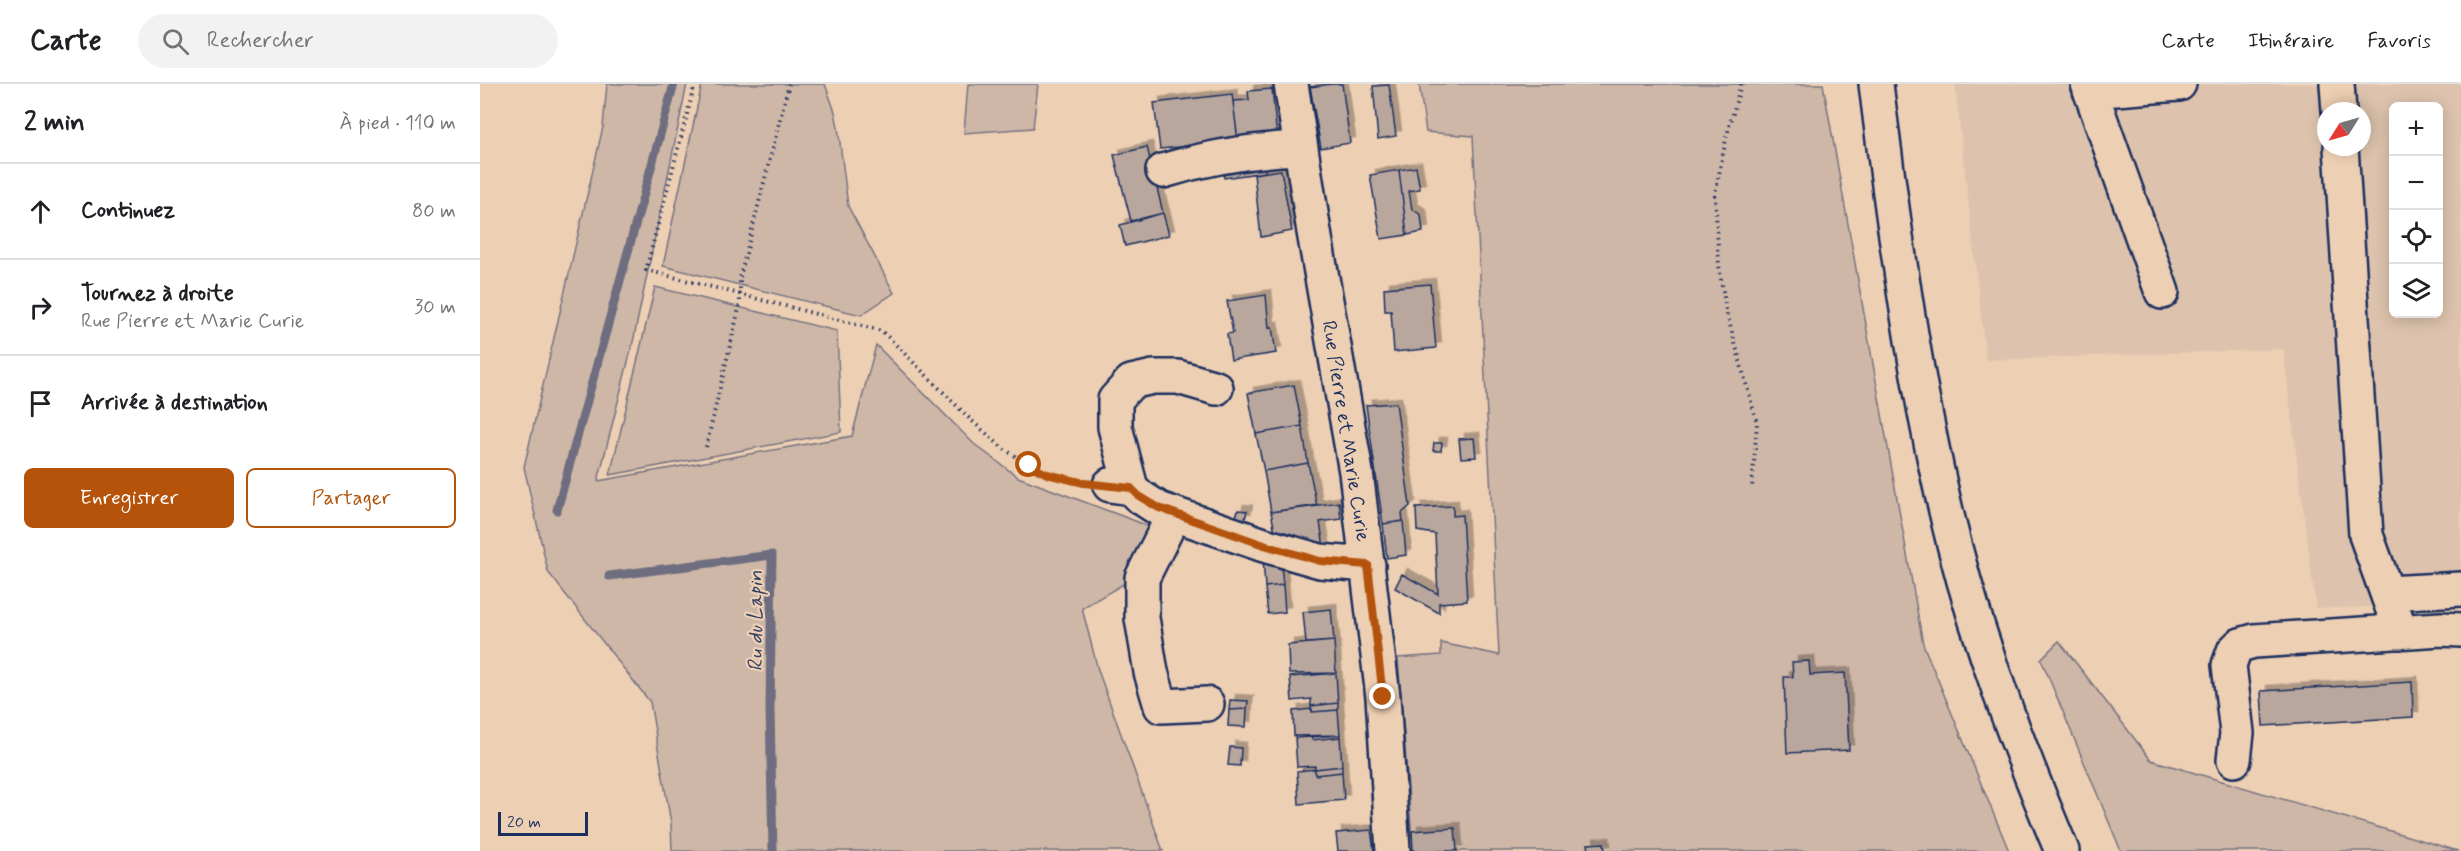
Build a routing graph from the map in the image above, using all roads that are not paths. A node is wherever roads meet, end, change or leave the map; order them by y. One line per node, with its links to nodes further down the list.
1 (1291, 84): 7 (street, Rue Pierre et Marie Curie)
2 (1876, 84): 21 (street)
3 (2179, 84): 5 (street)
4 (2337, 84): 6 (street)
5 (2089, 87): 10 (street)
6 (2338, 102)
7 (1300, 148): 9 (street); 13 (street, Rue Pierre et Marie Curie)
8 (2342, 156): 15 (street)
9 (1163, 171)
10 (2162, 292)
11 (1216, 388): 12 (street)
12 (1174, 514): 13 (street); 18 (street)
13 (1368, 565): 20 (street, Rue Pierre et Marie Curie)
14 (2461, 589): 15 (street)
15 (2387, 593): 17 (street)
16 (2461, 630): 17 (street)
17 (2401, 632): 19 (street)
18 (1207, 704)
19 (2234, 760)
20 (1393, 851)
21 (2062, 851)

